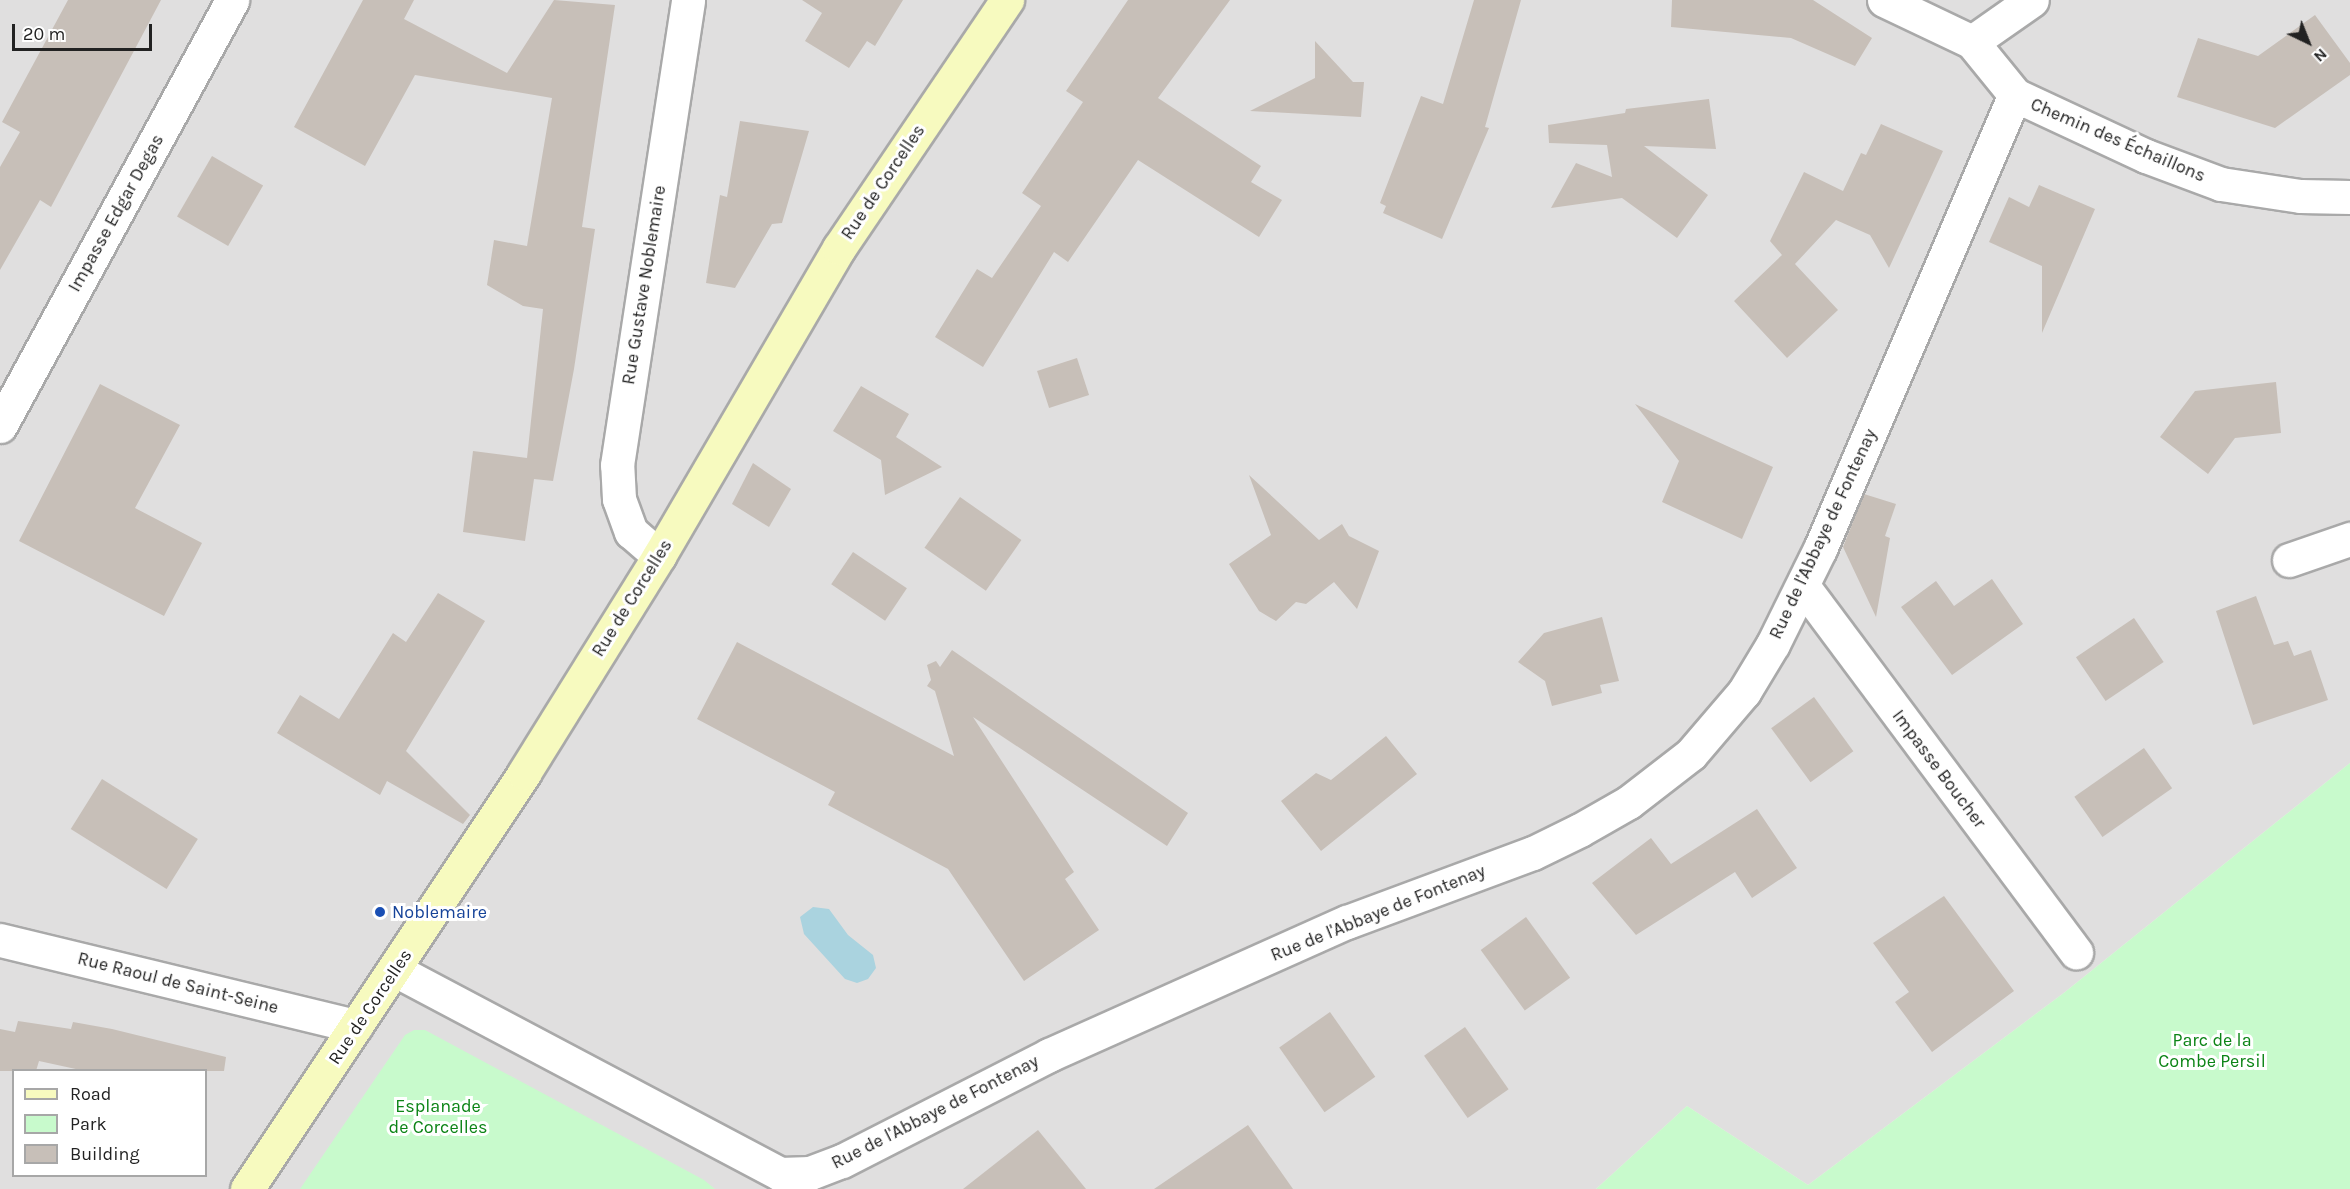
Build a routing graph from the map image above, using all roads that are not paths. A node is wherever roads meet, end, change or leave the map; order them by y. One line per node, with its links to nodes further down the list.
1 (232, 0): 9 (street, Impasse Edgar Degas)
2 (688, 0): 11 (street, Rue Gustave Noblemaire)
3 (1007, 0): 11 (main road, Rue de Corcelles)
4 (1884, 0): 6 (street, Chemin des Échaillons)
5 (2032, 0): 6 (street)
6 (1972, 42): 7 (street, Chemin des Échaillons)
7 (2015, 95): 8 (street, Chemin des Échaillons); 13 (street, Rue de l'Abbaye de Fontenay)
8 (2350, 197)
9 (0, 426)
10 (2350, 539): 12 (street)
11 (659, 556): 16 (main road, Rue de Corcelles)
12 (2289, 560)
13 (1803, 586): 15 (street, Impasse Boucher); 18 (street, Rue de l'Abbaye de Fontenay)
14 (0, 940): 17 (street, Rue Raoul de Saint-Seine)
15 (2076, 952)
16 (395, 970): 17 (main road, Rue de Corcelles); 18 (street, Rue de l'Abbaye de Fontenay)
17 (356, 1026): 19 (main road, Rue de Corcelles)
18 (775, 1181)
19 (247, 1189)

